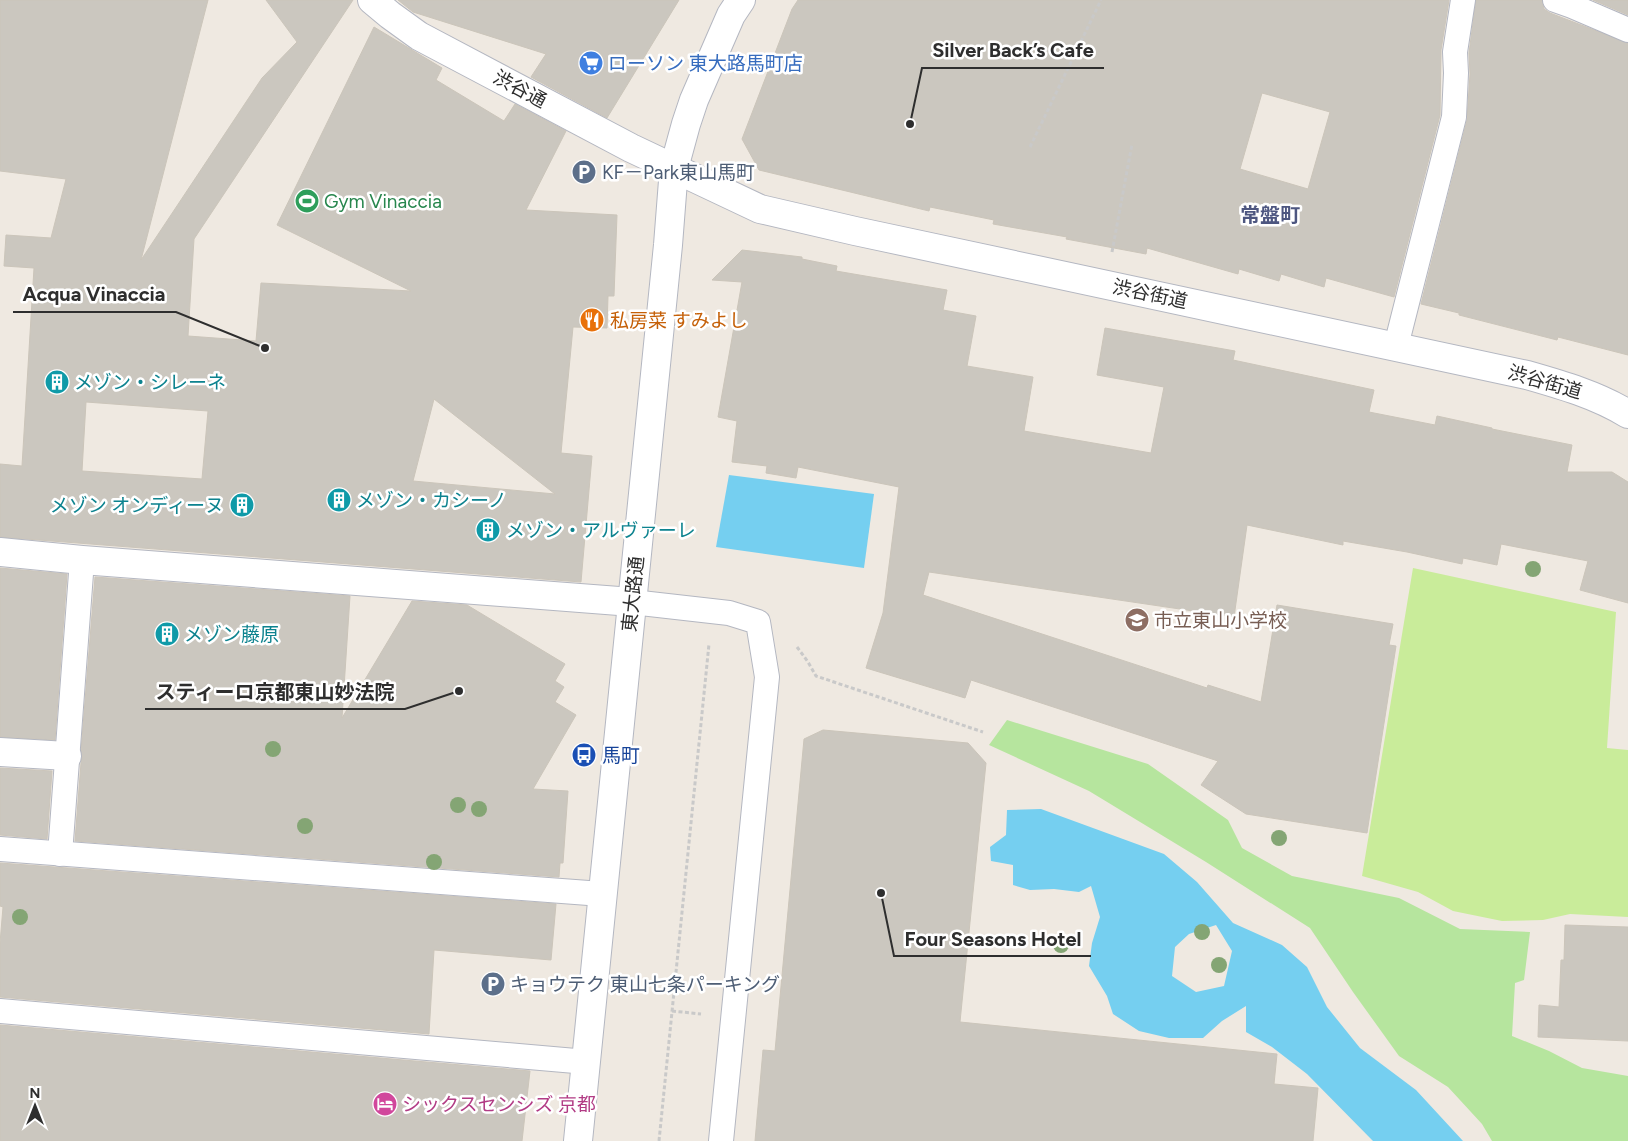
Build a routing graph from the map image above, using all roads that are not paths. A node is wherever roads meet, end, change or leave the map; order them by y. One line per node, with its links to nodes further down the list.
1 (372, 0): 6 (main road, 渋谷通)
2 (740, 0): 6 (main road, 東大路通)
3 (1464, 0): 7 (lane)
4 (1555, 0): 5 (lane)
5 (1628, 30)
6 (674, 168): 7 (main road, 渋谷街道); 11 (main road, 東大路通)
7 (1396, 346): 8 (main road, 渋谷街道)
8 (1628, 414)
9 (0, 552): 10 (main road)
10 (82, 560): 11 (main road); 13 (lane)
11 (632, 602): 16 (main road, 東大路通); 20 (lane)
12 (0, 752): 13 (main road)
13 (67, 756): 15 (lane)
14 (0, 849): 15 (lane)
15 (60, 854): 16 (lane)
16 (602, 894): 18 (main road, 東大路通)
17 (0, 1011): 18 (lane)
18 (587, 1062): 19 (main road, 東大路通)
19 (578, 1141)
20 (721, 1141)

